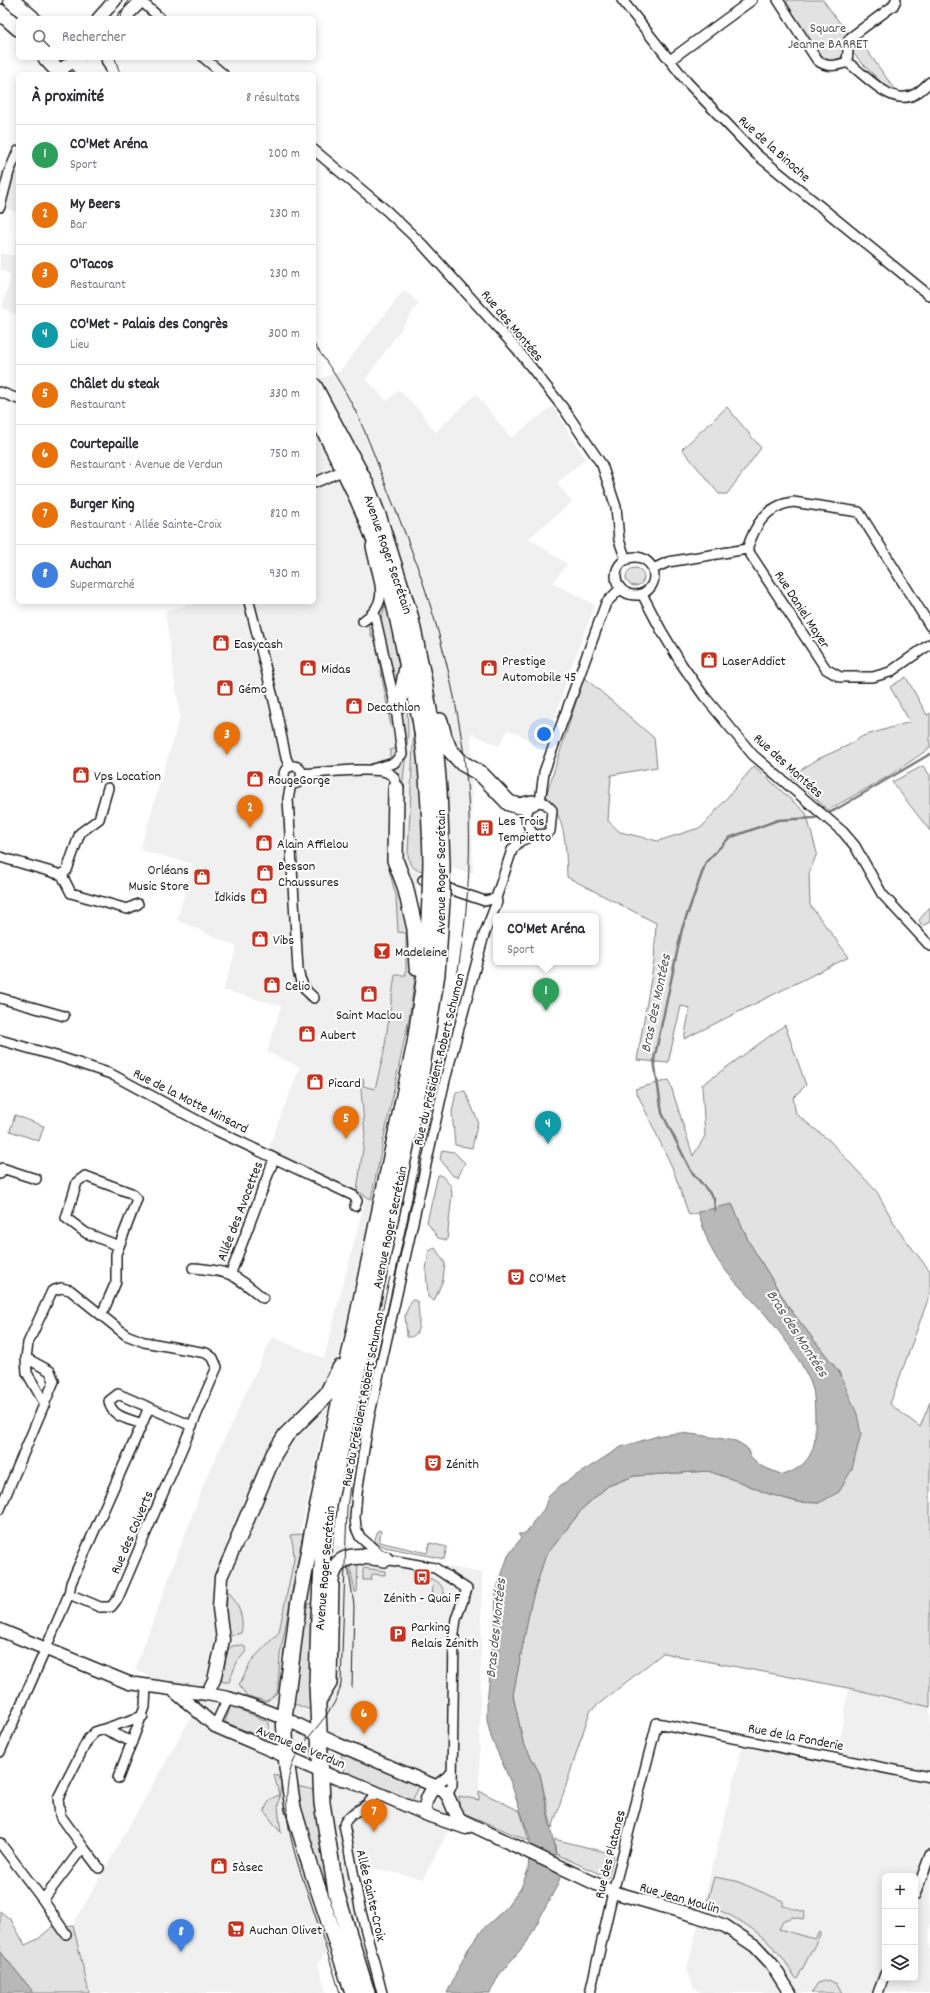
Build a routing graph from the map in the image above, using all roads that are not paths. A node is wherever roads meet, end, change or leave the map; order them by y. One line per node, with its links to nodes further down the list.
1 (11, 0): 11 (main road)
2 (115, 0): 12 (street)
3 (141, 0): 13 (street); 14 (street)
4 (622, 0): 19 (street, Rue de la Binoche)
5 (752, 0): 19 (street)
6 (778, 0): 20 (street)
7 (896, 0): 20 (street)
8 (0, 3): 10 (main road)
9 (0, 12): 15 (main road)
10 (16, 16)
11 (30, 16)
12 (101, 16)
13 (126, 16)
14 (158, 16)
15 (16, 26)
16 (52, 60): 21 (main road)
17 (93, 60): 23 (main road)
18 (206, 60): 24 (street)
19 (670, 60): 31 (street, Rue de la Binoche)
20 (847, 62): 25 (street)
21 (66, 65): 22 (main road)
22 (82, 72)
23 (97, 72)
24 (221, 72)
25 (930, 82)
26 (316, 152): 40 (street, Rue des Montées)
27 (16, 156): 28 (street)
28 (9, 172): 29 (street); 30 (street)
29 (16, 175)
30 (0, 207)
31 (930, 296)
32 (316, 390): 36 (main road, Avenue Roger Secrétain)
33 (0, 392): 34 (street)
34 (16, 398)
35 (316, 414): 36 (main road, Avenue Roger Secrétain)
36 (351, 468): 37 (street); 38 (main road, Avenue Roger Secrétain); 42 (main road, Avenue Roger Secrétain)
37 (316, 482)
38 (367, 523): 46 (street, Avenue Roger Secrétain); 50 (main road, Avenue Roger Secrétain)
39 (747, 549): 41 (street); 48 (street); 49 (street, Rue Daniel Mayer)
40 (626, 560): 41 (street); 43 (street)
41 (653, 569): 44 (street)
42 (402, 588): 58 (main road); 61 (main road, Avenue Roger Secrétain)
43 (620, 589): 44 (street); 58 (street)
44 (642, 594): 69 (street, Rue des Montées)
45 (249, 604): 52 (street)
46 (374, 612): 47 (street, Avenue Roger Secrétain); 51 (street)
47 (363, 622)
48 (930, 626)
49 (930, 644)
50 (408, 666): 51 (main road); 61 (main road, Avenue Roger Secrétain)
51 (396, 708): 53 (street)
52 (290, 767): 54 (street); 55 (street)
53 (373, 769): 54 (street); 57 (street)
54 (301, 774): 55 (street)
55 (291, 784): 71 (street)
56 (108, 788): 62 (street)
57 (396, 788): 77 (main road)
58 (536, 803): 59 (street); 59 (street)
59 (534, 835): 64 (street, Rue du Président Robert Schuman)
60 (0, 857): 62 (street)
61 (437, 862): 65 (main road, Avenue Roger Secrétain, bridge)
62 (62, 874): 66 (street)
63 (423, 880): 64 (street)
64 (496, 898): 68 (street, Rue du Président Robert Schuman)
65 (436, 899): 77 (main road, Avenue Roger Secrétain); 100 (main road, Avenue Roger Secrétain)
66 (138, 904)
67 (493, 913): 92 (street, Rue du Président Robert Schuman)
68 (493, 913)
69 (930, 946)
70 (0, 998): 72 (street)
71 (314, 998)
72 (64, 1016)
73 (0, 1040): 74 (street, Rue de la Motte Minsard)
74 (274, 1159): 78 (street, Rue de la Motte Minsard); 81 (street, Allée des Avocettes)
75 (0, 1174): 76 (street)
76 (36, 1179)
77 (381, 1199): 84 (main road, Avenue Roger Secrétain)
78 (355, 1206)
79 (119, 1246): 79 (street); 83 (street)
80 (193, 1268): 81 (street, Allée des Avocettes)
81 (231, 1273): 82 (street, Allée des Avocettes)
82 (263, 1298)
83 (102, 1314): 85 (street, Rue des Colverts); 89 (street, Rue des Colverts)
84 (351, 1343): 91 (main road); 102 (main road, Avenue Roger Secrétain)
85 (26, 1358): 86 (street); 86 (street)
86 (45, 1404): 90 (street)
87 (149, 1407): 88 (street); 88 (street); 89 (street)
88 (142, 1424): 93 (street)
89 (192, 1426): 93 (street, Rue des Colverts)
90 (0, 1509)
91 (239, 1536): 98 (street)
92 (385, 1558): 100 (main road); 111 (street, Rue du Président Robert Schuman)
93 (69, 1594): 95 (street)
94 (0, 1630): 95 (street, Avenue de Verdun)
95 (45, 1649): 96 (street, Avenue de Verdun); 108 (street)
96 (146, 1687): 97 (street, Avenue de Verdun); 101 (street)
97 (173, 1690): 98 (street, Avenue de Verdun); 104 (street, Avenue de Verdun)
98 (207, 1694): 99 (street, Avenue de Verdun)
99 (228, 1698): 102 (street, Avenue de Verdun); 104 (street)
100 (318, 1700): 106 (main road, Avenue Roger Secrétain)
101 (143, 1716): 105 (street); 107 (street)
102 (284, 1718): 106 (street, Avenue de Verdun); 109 (main road, Avenue Roger Secrétain)
103 (657, 1723): 112 (street, Rue de la Fonderie); 125 (street, Rue des Platanes)
104 (215, 1726): 109 (street, Avenue de Verdun)
105 (104, 1729): 107 (street); 119 (street)
106 (320, 1735): 110 (main road, Avenue Roger Secrétain); 114 (street, Avenue de Verdun)
107 (132, 1742): 113 (street)
108 (0, 1752)
109 (287, 1758): 110 (street, Avenue de Verdun); 129 (main road, Avenue Roger Secrétain)
110 (320, 1772): 115 (street, Avenue de Verdun); 130 (main road, Avenue Roger Secrétain)
111 (450, 1774): 114 (street); 116 (street, Rue du Président Robert Schuman)
112 (930, 1777)
113 (118, 1778)
114 (435, 1786): 116 (street, Avenue de Verdun); 117 (street)
115 (376, 1792): 117 (street, Avenue de Verdun); 131 (street, Allée Sainte-Croix)
116 (448, 1797): 117 (street); 120 (street, Avenue de Verdun)
117 (431, 1816): 120 (street, Avenue de Verdun)
118 (0, 1843): 126 (street)
119 (83, 1847): 123 (street); 126 (street)
120 (523, 1850): 122 (street, Avenue de Verdun)
121 (930, 1856): 124 (street)
122 (561, 1866): 125 (street, Rue Jean Moulin)
123 (99, 1868)
124 (918, 1887)
125 (613, 1892): 132 (street, Rue des Platanes); 133 (street, Rue Jean Moulin)
126 (43, 1900): 127 (street)
127 (66, 1934)
128 (882, 1981): 134 (street)
129 (353, 1993)
130 (367, 1993)
131 (382, 1993)
132 (590, 1993)
133 (790, 1993)
134 (878, 1993)

